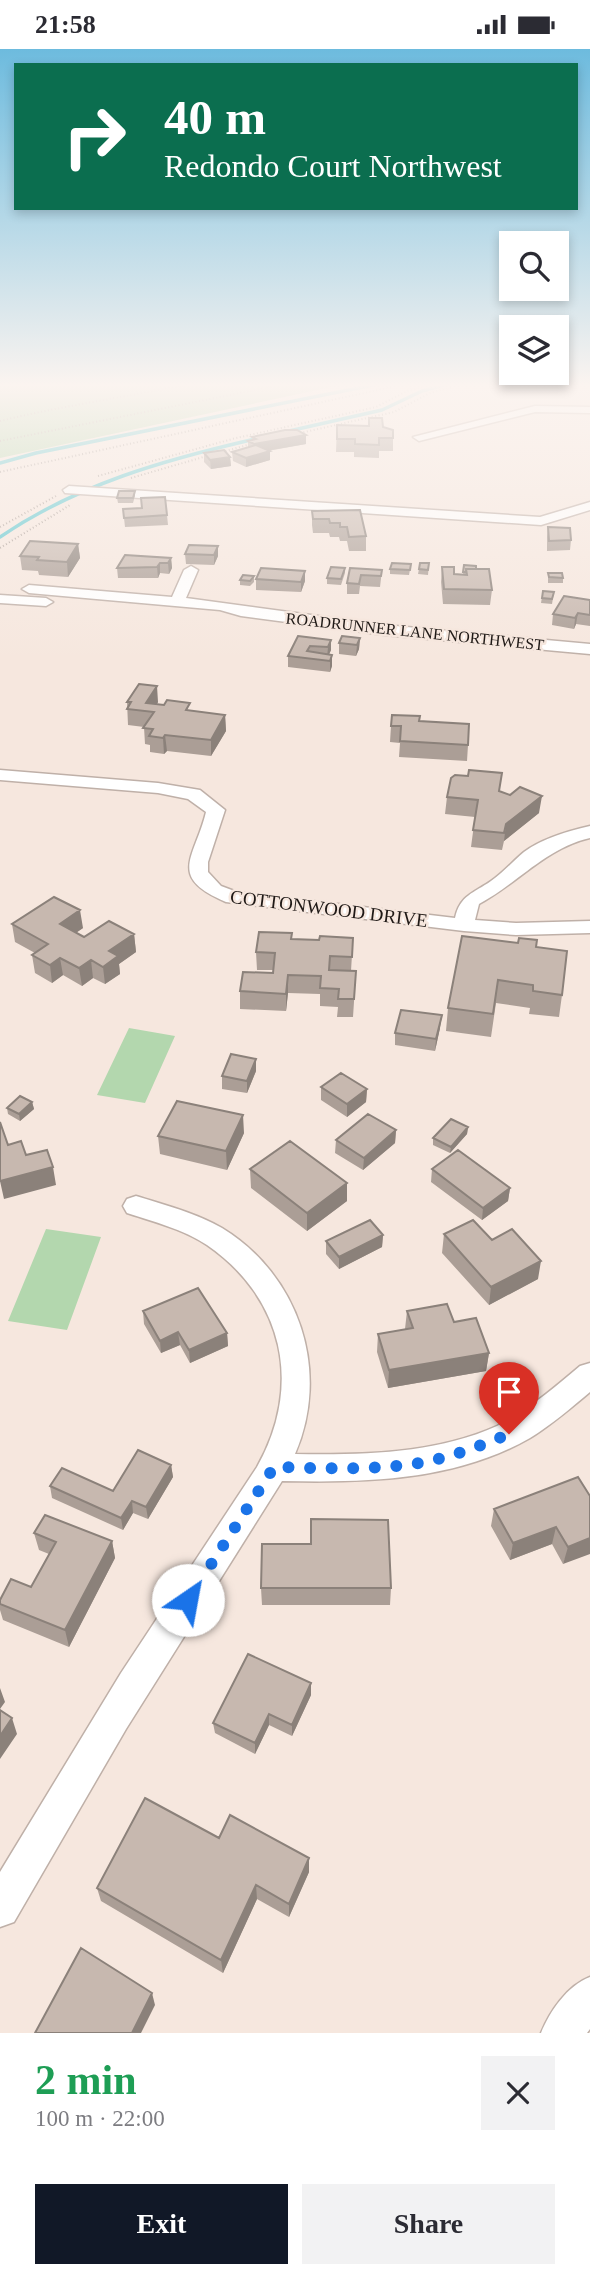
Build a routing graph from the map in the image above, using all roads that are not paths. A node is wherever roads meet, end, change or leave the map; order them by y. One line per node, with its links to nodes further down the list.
1 (71, 490): 2 (street)
2 (590, 506)
3 (191, 570): 6 (street)
4 (29, 589): 6 (street, ROADRUNNER LANE NORTHWEST)
5 (0, 599): 7 (lane)
6 (177, 602): 7 (street, ROADRUNNER LANE NORTHWEST)
7 (241, 612): 8 (street, ROADRUNNER LANE NORTHWEST)
8 (590, 649)
9 (0, 775): 11 (street, COTTONWOOD DRIVE)
10 (590, 832): 11 (street)
11 (464, 925): 12 (street, COTTONWOOD DRIVE)
12 (590, 927)
13 (136, 1206): 15 (street)
14 (590, 1375): 15 (street)
15 (274, 1467): 16 (street)
16 (0, 1908)
17 (590, 1997): 18 (street)
18 (561, 2033)

